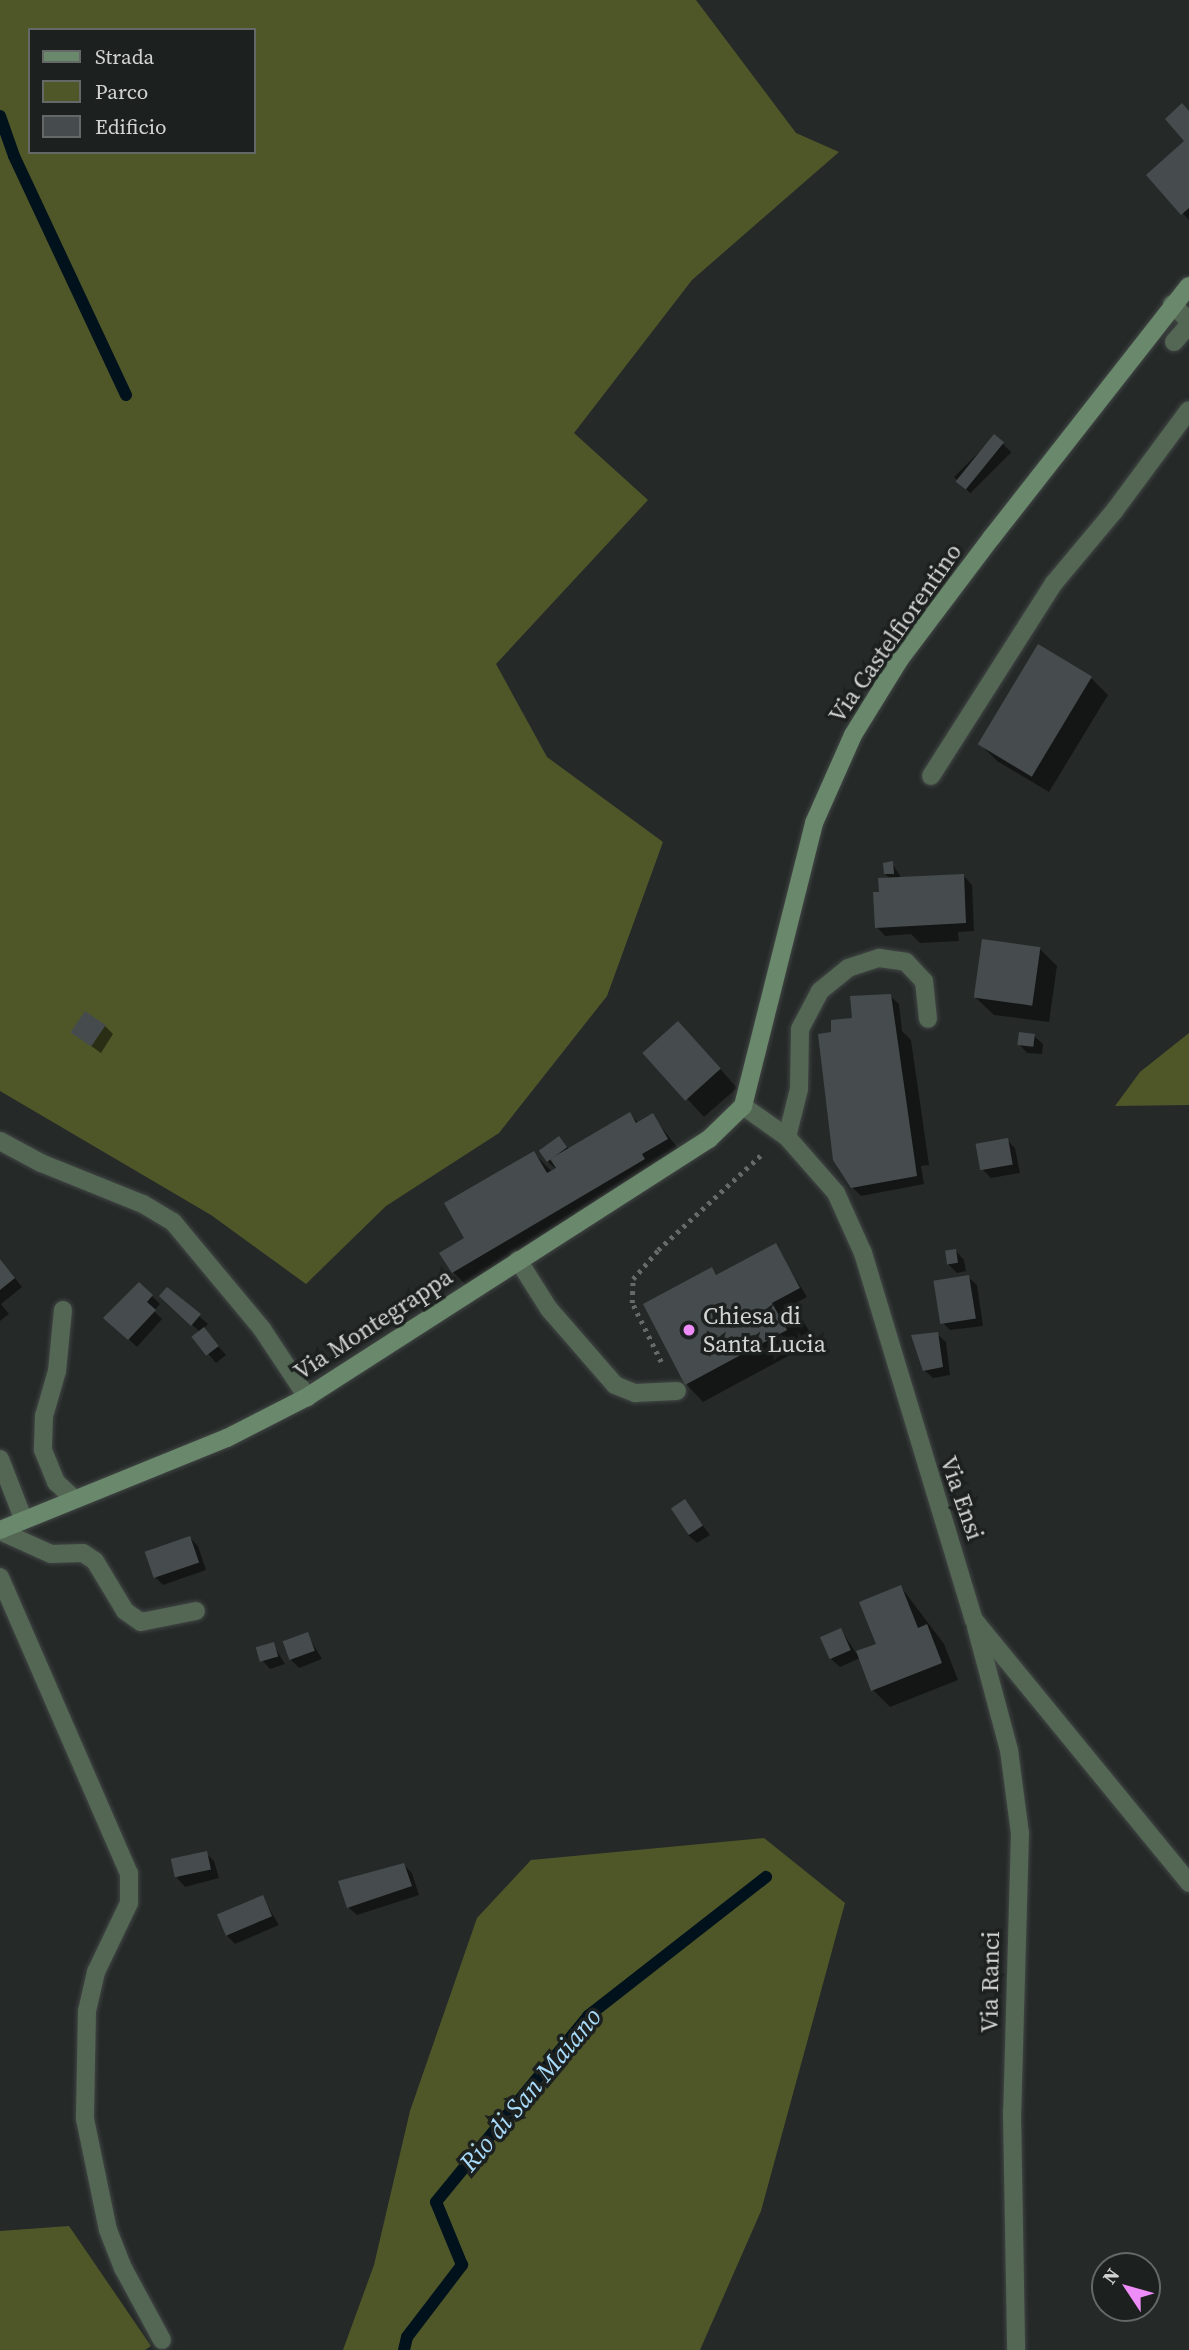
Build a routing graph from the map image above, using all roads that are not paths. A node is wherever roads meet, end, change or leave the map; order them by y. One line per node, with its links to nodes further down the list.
1 (1189, 286): 2 (street, Via Castelfiorentino)
2 (1172, 304): 3 (street); 8 (street, Via Castelfiorentino)
3 (1189, 323): 4 (street)
4 (1174, 342)
5 (1189, 410): 6 (street)
6 (931, 776)
7 (928, 1019): 9 (street)
8 (743, 1106): 9 (street, Via Ensi); 11 (street, Via Montegrappa)
9 (787, 1137): 21 (street, Via Ensi)
10 (0, 1141): 14 (street)
11 (518, 1260): 13 (street); 14 (street, Via Montegrappa)
12 (63, 1310): 16 (street)
13 (677, 1391)
14 (307, 1396): 16 (street, Via Montegrappa)
15 (0, 1459): 17 (street)
16 (74, 1499): 17 (street, Via Montegrappa)
17 (23, 1518): 18 (street, Via Montegrappa)
18 (0, 1531): 20 (street)
19 (0, 1577): 23 (street)
20 (196, 1611)
21 (974, 1620): 22 (street, Via Ensi); 24 (street, Via Ranci)
22 (1189, 1883)
23 (162, 2340)
24 (1016, 2350)

